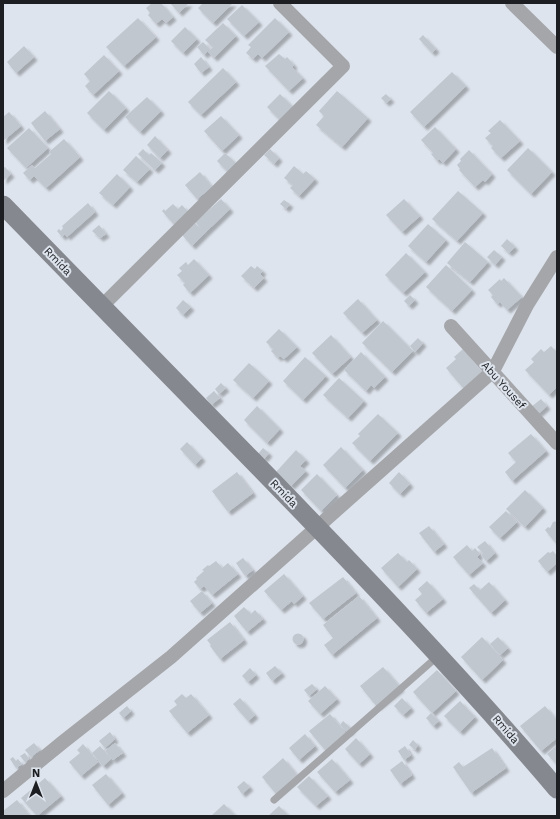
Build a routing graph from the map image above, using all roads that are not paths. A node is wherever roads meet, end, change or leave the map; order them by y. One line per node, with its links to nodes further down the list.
1 (280, 3): 6 (street)
2 (512, 3): 3 (street)
3 (557, 47)
4 (3, 205): 6 (street, Rmida)
5 (557, 258): 8 (street)
6 (102, 306): 10 (street, Rmida)
7 (452, 326): 8 (street, Abu Yousef)
8 (493, 372): 9 (street, Abu Yousef); 10 (street)
9 (557, 443)
10 (317, 527): 11 (street, Rmida); 13 (street)
11 (438, 656): 12 (street, Rmida); 14 (lane)
12 (557, 789)
13 (3, 791)
14 (274, 800)

